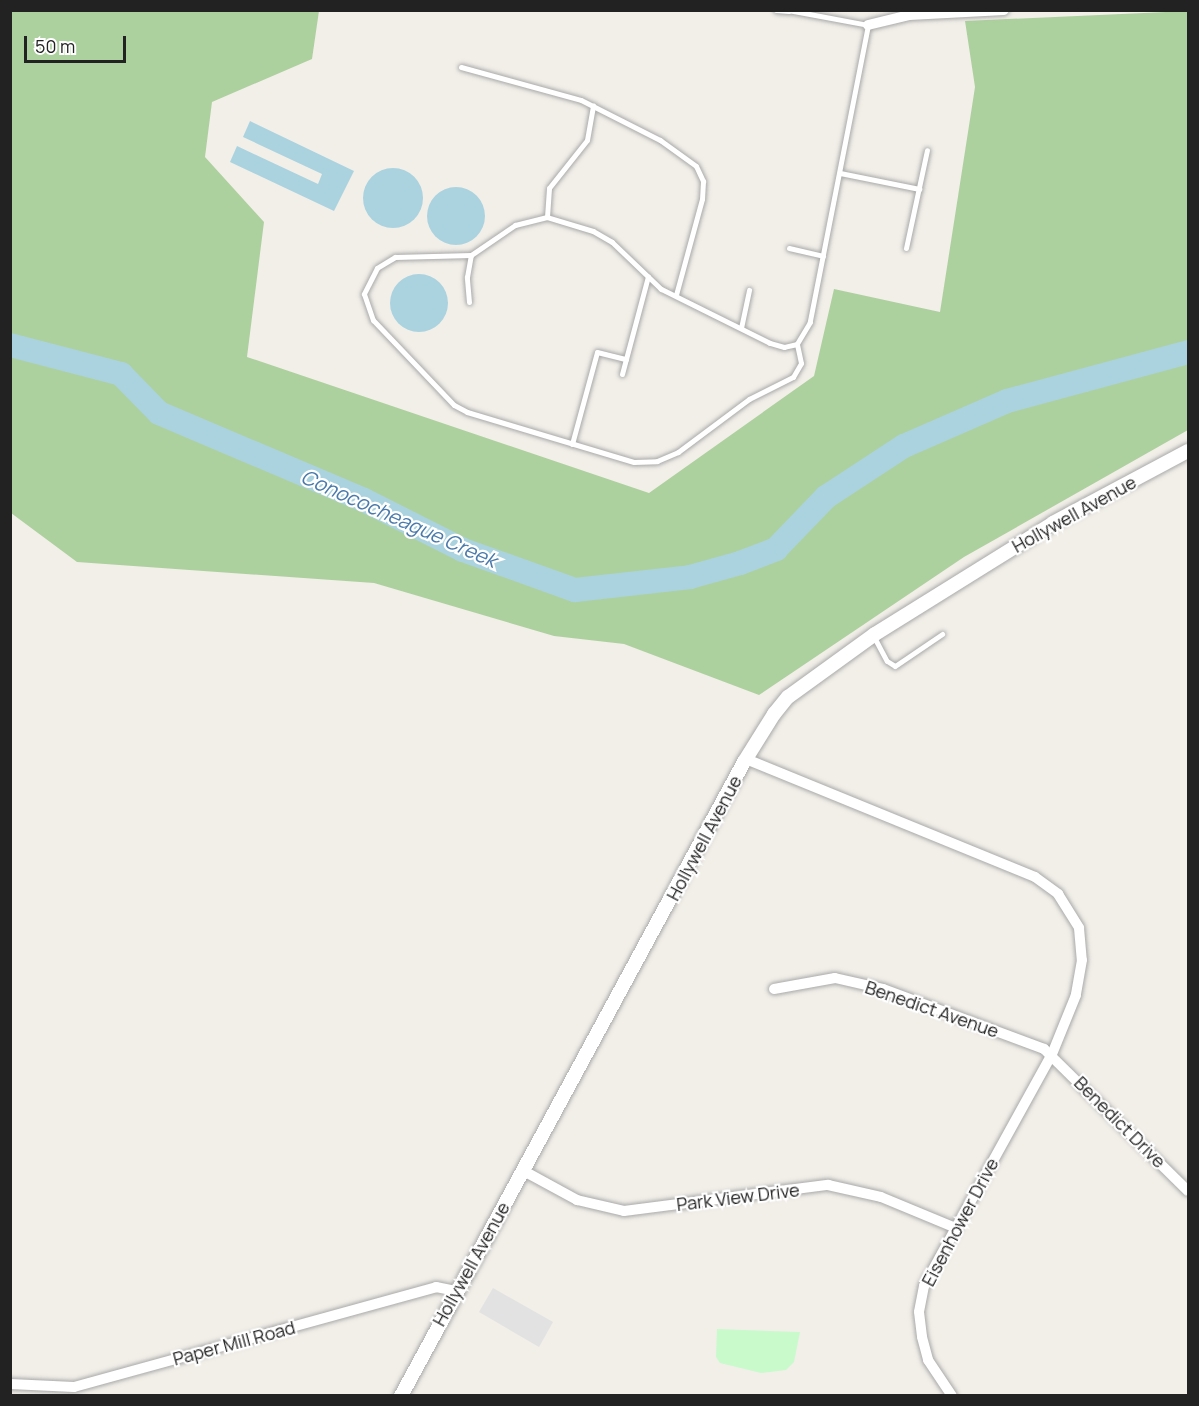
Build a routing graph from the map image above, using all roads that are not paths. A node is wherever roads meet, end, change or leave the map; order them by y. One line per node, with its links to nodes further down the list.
1 (776, 10): 3 (lane)
2 (1004, 10): 4 (street)
3 (789, 11): 4 (lane)
4 (868, 25): 8 (lane)
5 (461, 67): 6 (lane)
6 (593, 106): 10 (lane); 17 (lane)
7 (927, 150): 9 (lane)
8 (840, 173): 9 (lane); 14 (lane)
9 (919, 189): 12 (lane)
10 (547, 217): 13 (lane); 15 (lane)
11 (789, 248): 14 (lane)
12 (906, 248)
13 (471, 255): 18 (lane); 23 (lane)
14 (823, 256): 20 (lane)
15 (648, 276): 17 (lane); 21 (lane)
16 (749, 290): 19 (lane)
17 (676, 295): 19 (lane)
18 (470, 302)
19 (741, 328): 20 (lane)
20 (797, 345): 23 (lane)
21 (626, 359): 22 (lane); 23 (lane)
22 (622, 374)
23 (572, 444)
24 (1188, 451): 26 (street, Hollywell Avenue)
25 (942, 634): 26 (lane)
26 (873, 636): 27 (street, Hollywell Avenue)
27 (746, 759): 29 (street, Eisenhower Drive); 30 (street, Hollywell Avenue)
28 (774, 989): 29 (street, Benedict Avenue)
29 (1052, 1054): 31 (street, Benedict Drive); 32 (street, Eisenhower Drive)
30 (522, 1170): 32 (street, Park View Drive); 33 (street, Hollywell Avenue)
31 (1188, 1191)
32 (956, 1228): 36 (street, Eisenhower Drive)
33 (456, 1291): 34 (street, Paper Mill Road); 35 (street, Hollywell Avenue)
34 (10, 1384)
35 (401, 1395)
36 (952, 1395)

